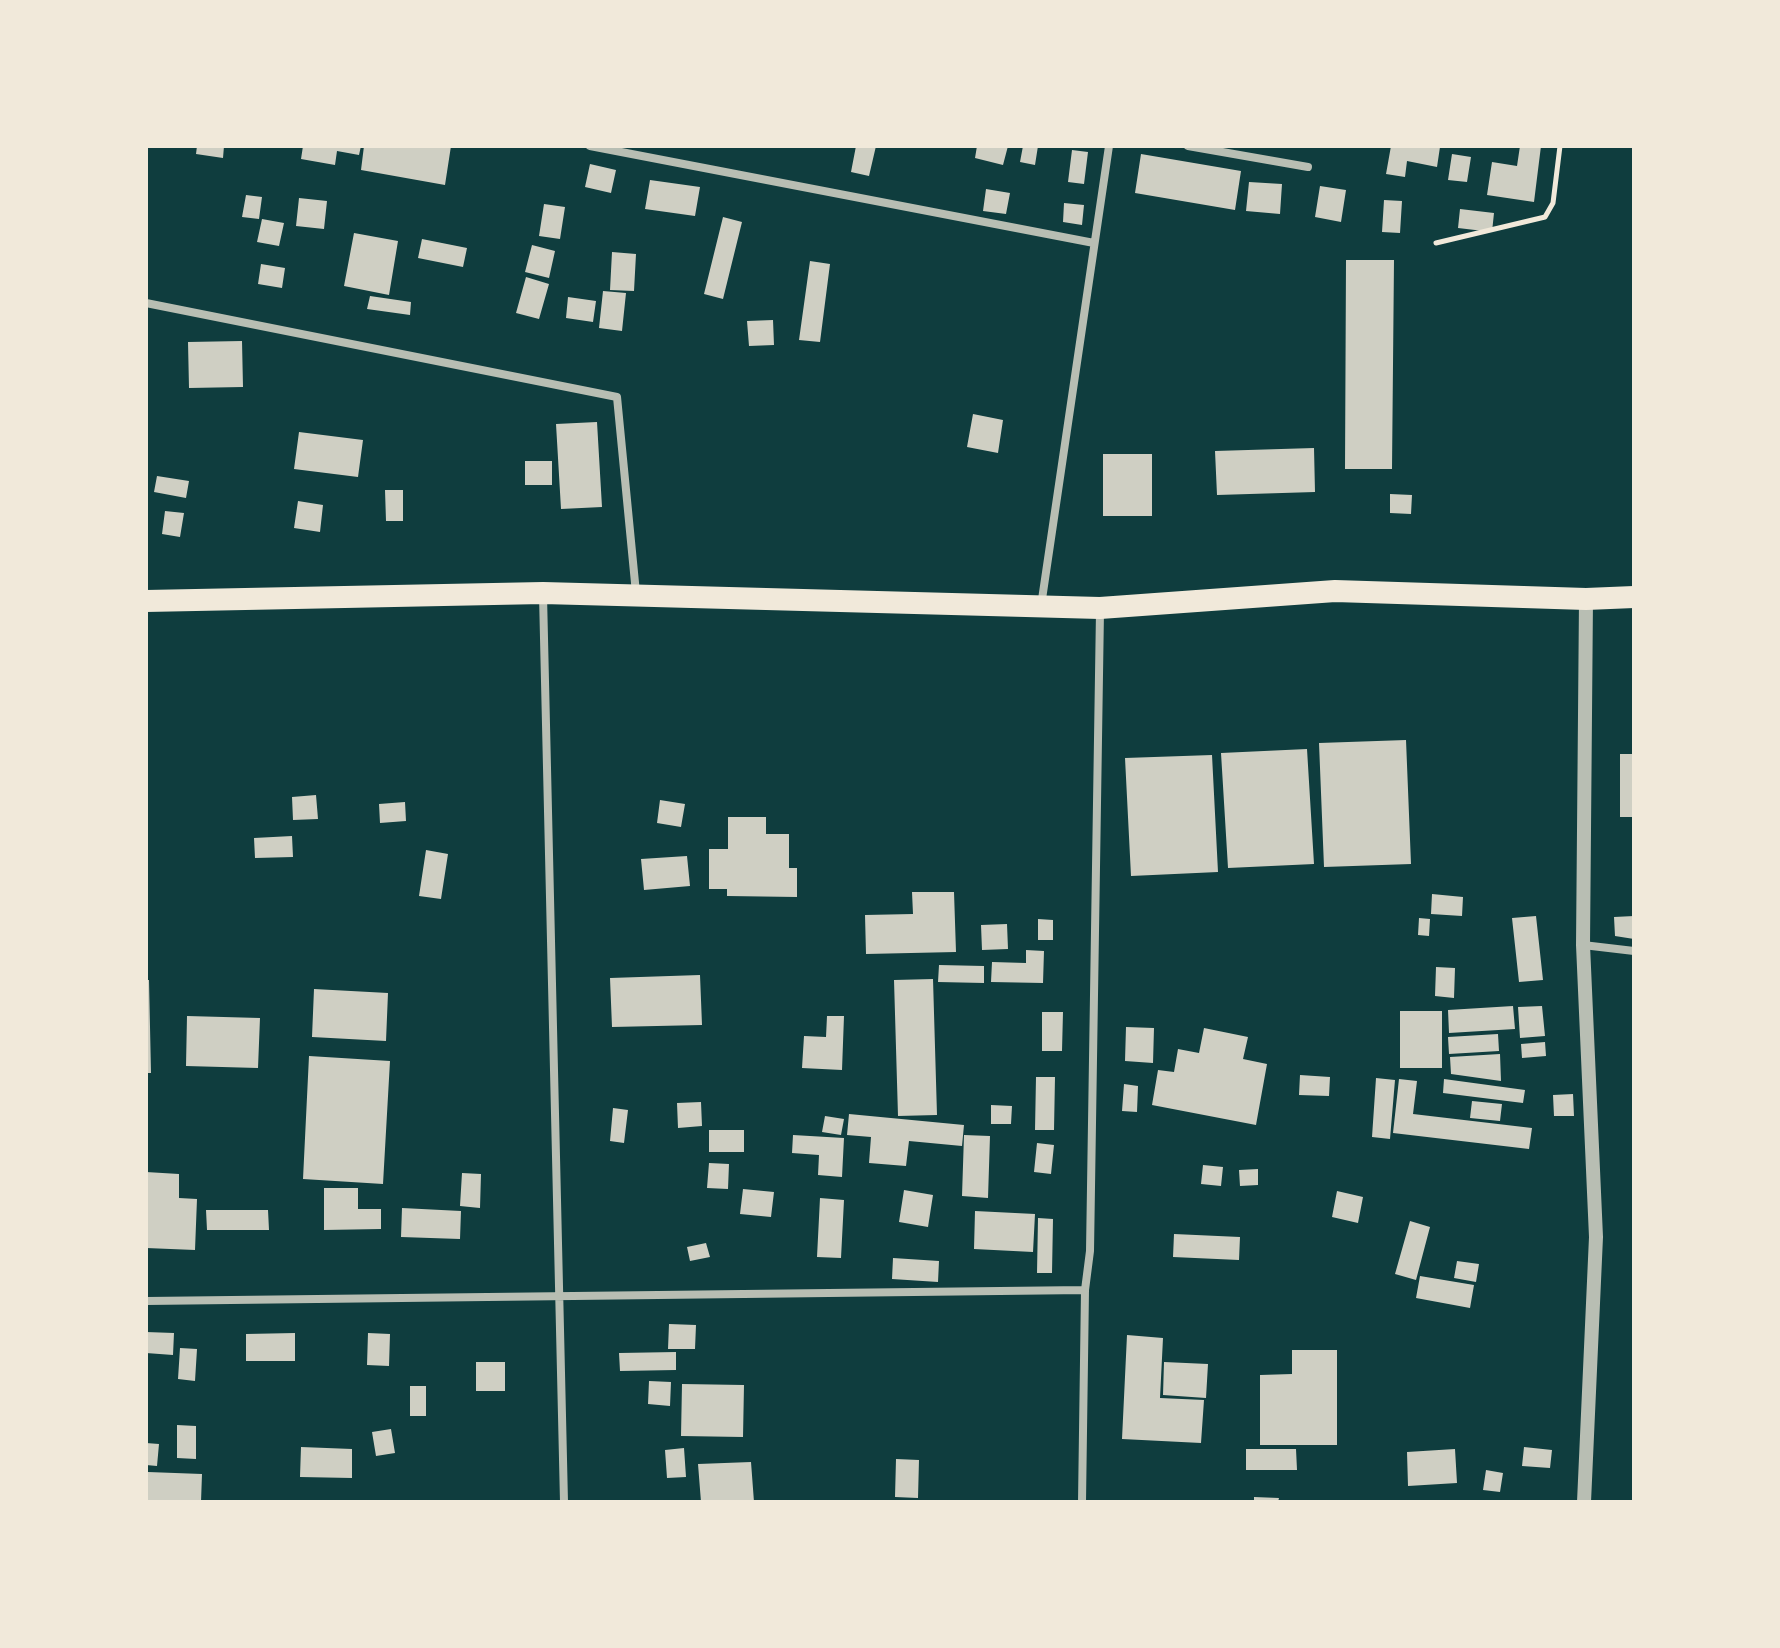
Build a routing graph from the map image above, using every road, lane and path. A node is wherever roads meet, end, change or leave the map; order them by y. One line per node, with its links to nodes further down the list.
1 (590, 146): 6 (street)
2 (1109, 146): 6 (street)
3 (1188, 146): 5 (street)
4 (1560, 146): 7 (path)
5 (1308, 167)
6 (1094, 243): 14 (street)
7 (1436, 243)
8 (146, 303): 10 (street)
9 (543, 593): 10 (highway); 13 (highway); 19 (street)
10 (637, 594): 14 (highway)
11 (1634, 597): 12 (highway)
12 (1586, 599): 15 (highway); 16 (street)
13 (146, 601)
14 (1041, 607): 15 (highway)
15 (1100, 608): 18 (street)
16 (1583, 945): 17 (street); 23 (street)
17 (1634, 951)
18 (1085, 1290): 19 (street); 22 (street)
19 (559, 1296): 20 (street); 21 (street)
20 (146, 1301)
21 (564, 1502)
22 (1082, 1502)
23 (1584, 1502)

